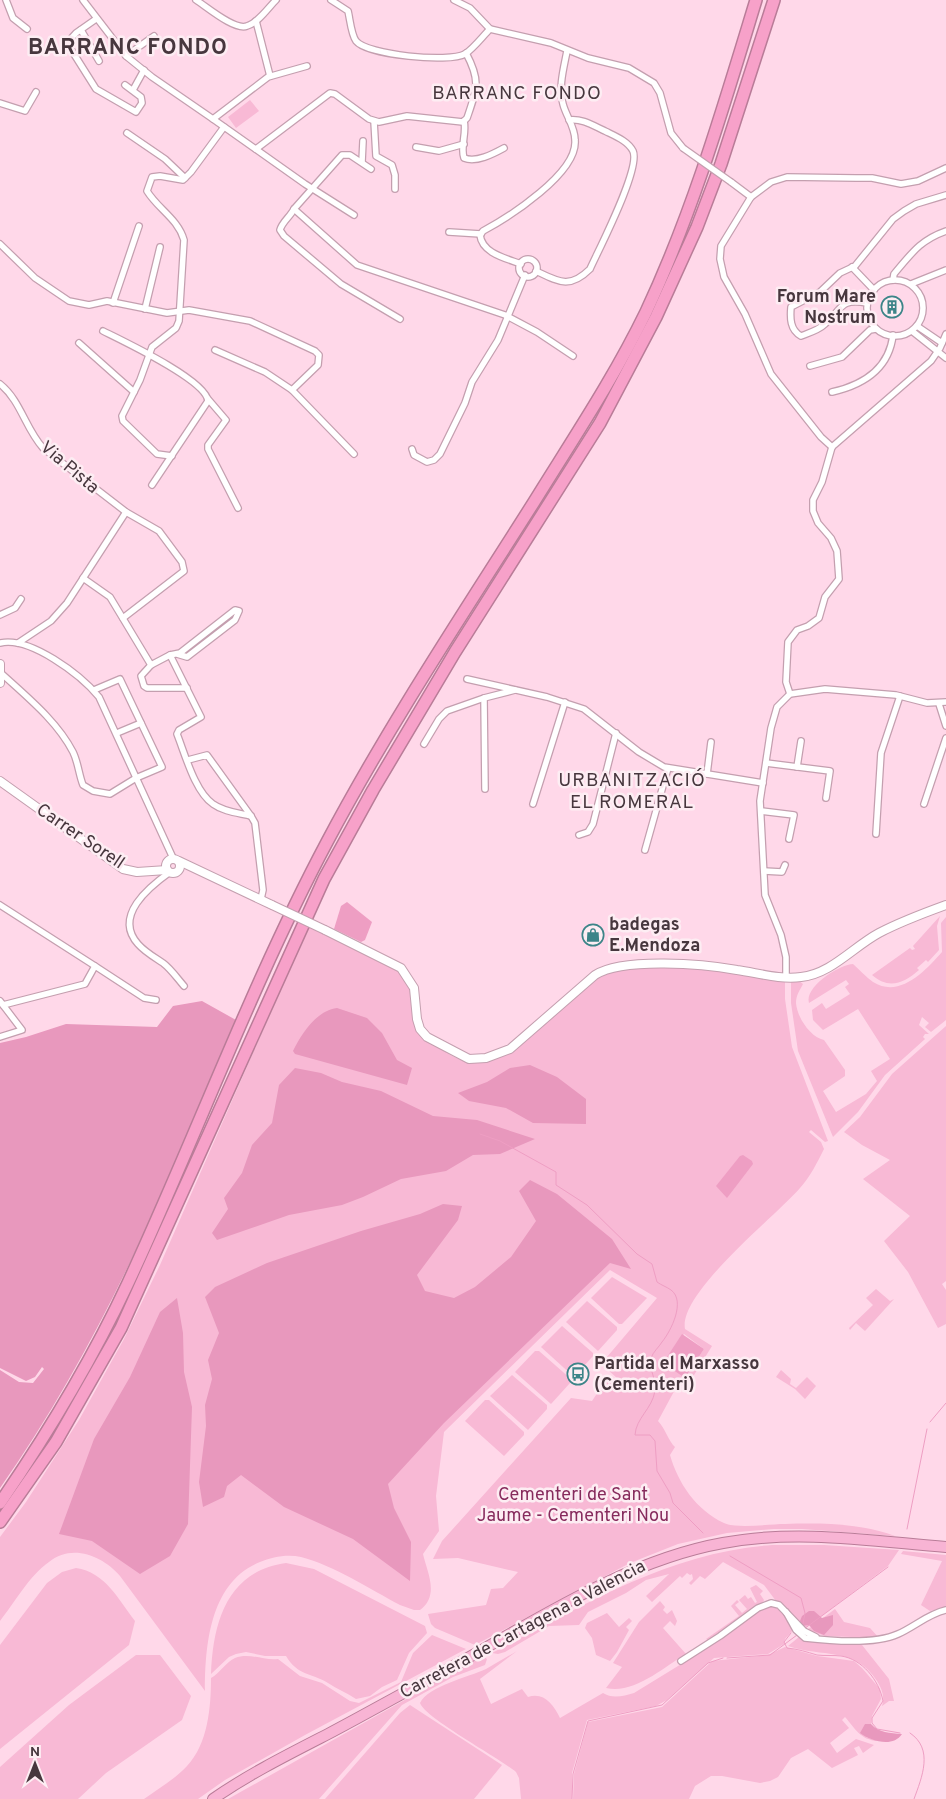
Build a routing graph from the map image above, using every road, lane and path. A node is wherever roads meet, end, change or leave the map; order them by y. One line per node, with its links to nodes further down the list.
1 (6, 0): 11 (street)
2 (83, 0): 9 (street)
3 (196, 0): 10 (street)
4 (276, 0): 10 (street)
5 (332, 0): 16 (street)
6 (454, 0): 12 (street)
7 (756, 0): 156 (highway)
8 (774, 0): 157 (highway)
9 (96, 19): 13 (street); 17 (street)
10 (256, 20): 21 (street)
11 (27, 29)
12 (490, 29): 15 (street); 16 (street)
13 (81, 30): 18 (street); 23 (street)
14 (154, 36): 17 (street)
15 (567, 51): 27 (street); 44 (street, bridge)
16 (466, 53): 28 (street)
17 (126, 56): 20 (street)
18 (100, 61)
19 (307, 66): 21 (street)
20 (144, 70): 23 (street); 26 (street)
21 (270, 76): 26 (street)
22 (125, 85): 23 (street)
23 (133, 90)
24 (36, 92): 25 (street)
25 (0, 103)
26 (214, 119): 30 (street)
27 (569, 120): 50 (street); 56 (street)
28 (464, 121): 29 (street); 33 (street)
29 (376, 122): 36 (street); 42 (street)
30 (224, 127): 36 (street); 40 (street)
31 (126, 132): 40 (street)
32 (363, 141): 37 (street)
33 (464, 144): 34 (street); 35 (street)
34 (416, 147)
35 (504, 148)
36 (256, 150): 41 (street)
37 (362, 162): 39 (street); 41 (street)
38 (946, 168): 44 (street)
39 (371, 169)
40 (185, 178): 64 (street)
41 (312, 188): 45 (street); 46 (street)
42 (395, 189)
43 (946, 196): 54 (street)
44 (751, 197): 85 (street)
45 (294, 210): 65 (street); 66 (street)
46 (354, 215)
47 (139, 226): 61 (street)
48 (946, 231): 58 (street)
49 (448, 232): 50 (street)
50 (481, 234): 53 (street)
51 (0, 244): 61 (street)
52 (160, 247): 63 (street)
53 (520, 264): 56 (street); 57 (street)
54 (852, 267): 60 (street); 62 (street)
55 (946, 270): 59 (street)
56 (536, 271): 57 (street)
57 (524, 275): 65 (street)
58 (893, 280): 59 (street); 60 (street)
59 (911, 284): 67 (street)
60 (874, 290): 62 (street)
61 (110, 302): 63 (street)
62 (867, 303): 68 (street)
63 (145, 309): 64 (street)
64 (181, 311): 76 (street); 81 (street)
65 (507, 316): 77 (street); 86 (street)
66 (400, 319)
67 (914, 328): 71 (street); 73 (street); 75 (street)
68 (876, 329): 71 (street); 79 (street)
69 (103, 331): 76 (street)
70 (946, 334): 73 (street)
71 (893, 335): 83 (street)
72 (79, 343): 82 (street)
73 (942, 343): 75 (street)
74 (215, 350): 81 (street)
75 (937, 353): 78 (street); 85 (street)
76 (150, 354): 82 (street); 84 (street)
77 (574, 356)
78 (946, 358)
79 (810, 366)
80 (0, 384): 91 (street, Via Pista)
81 (292, 390): 87 (street)
82 (134, 392): 88 (street)
83 (832, 392)
84 (208, 399): 88 (street); 90 (street)
85 (832, 447): 107 (street)
86 (412, 449)
87 (354, 454)
88 (172, 456): 89 (street)
89 (152, 485)
90 (238, 508)
91 (126, 512): 92 (street); 95 (street, Via Pista)
92 (83, 578): 95 (street); 97 (street)
93 (20, 598): 94 (street)
94 (0, 615)
95 (123, 618): 101 (street)
96 (0, 643): 97 (street)
97 (18, 643): 105 (street)
98 (178, 653): 98 (street); 99 (street)
99 (170, 654): 101 (street); 104 (street)
100 (0, 664): 102 (street)
101 (151, 665): 104 (street)
102 (1, 679): 126 (street)
103 (467, 679): 106 (street)
104 (187, 688): 121 (street)
105 (94, 690): 113 (street); 115 (street)
106 (516, 690): 109 (street); 110 (street)
107 (790, 694): 108 (street); 122 (street)
108 (900, 696): 112 (street); 137 (street)
109 (484, 698): 120 (street); 129 (street)
110 (565, 702): 116 (street); 132 (street)
111 (946, 702): 112 (street)
112 (939, 704): 114 (street)
113 (141, 723): 115 (street); 126 (street)
114 (946, 726)
115 (116, 733): 126 (street)
116 (616, 733): 124 (street); 138 (street)
117 (946, 738): 133 (street)
118 (801, 741): 123 (street)
119 (711, 742): 125 (street)
120 (424, 744)
121 (188, 760): 131 (street); 135 (street)
122 (766, 763): 123 (street); 128 (street)
123 (798, 767): 130 (street)
124 (668, 768): 125 (street); 140 (street)
125 (707, 774): 128 (street)
126 (136, 778): 141 (street)
127 (0, 781): 145 (street, Carrer Sorell)
128 (763, 783): 134 (street)
129 (485, 789)
130 (826, 798)
131 (243, 803): 135 (street); 136 (street)
132 (533, 804)
133 (924, 804)
134 (760, 811): 139 (street); 146 (street)
135 (237, 813): 136 (street)
136 (250, 814): 147 (street)
137 (876, 834)
138 (579, 835)
139 (789, 839)
140 (645, 850)
141 (176, 860): 143 (street); 144 (street); 145 (street)
142 (786, 865): 146 (street)
143 (196, 869): 144 (street, Carrer Sorell); 147 (street)
144 (178, 870): 145 (street, Carrer Sorell)
145 (169, 871): 152 (street)
146 (764, 872): 151 (street)
147 (261, 899): 151 (street, bridge)
148 (0, 905): 150 (street)
149 (946, 905): 151 (street)
150 (95, 966): 153 (street); 154 (street)
151 (786, 977)
152 (184, 986)
153 (156, 1000)
154 (2, 1003): 155 (street)
155 (0, 1038)
156 (0, 1503)
157 (0, 1522)
158 (946, 1547): 161 (highway, Carretera de Cartagena a Valencia)
159 (946, 1610): 160 (street)
160 (681, 1661)
161 (213, 1799)

